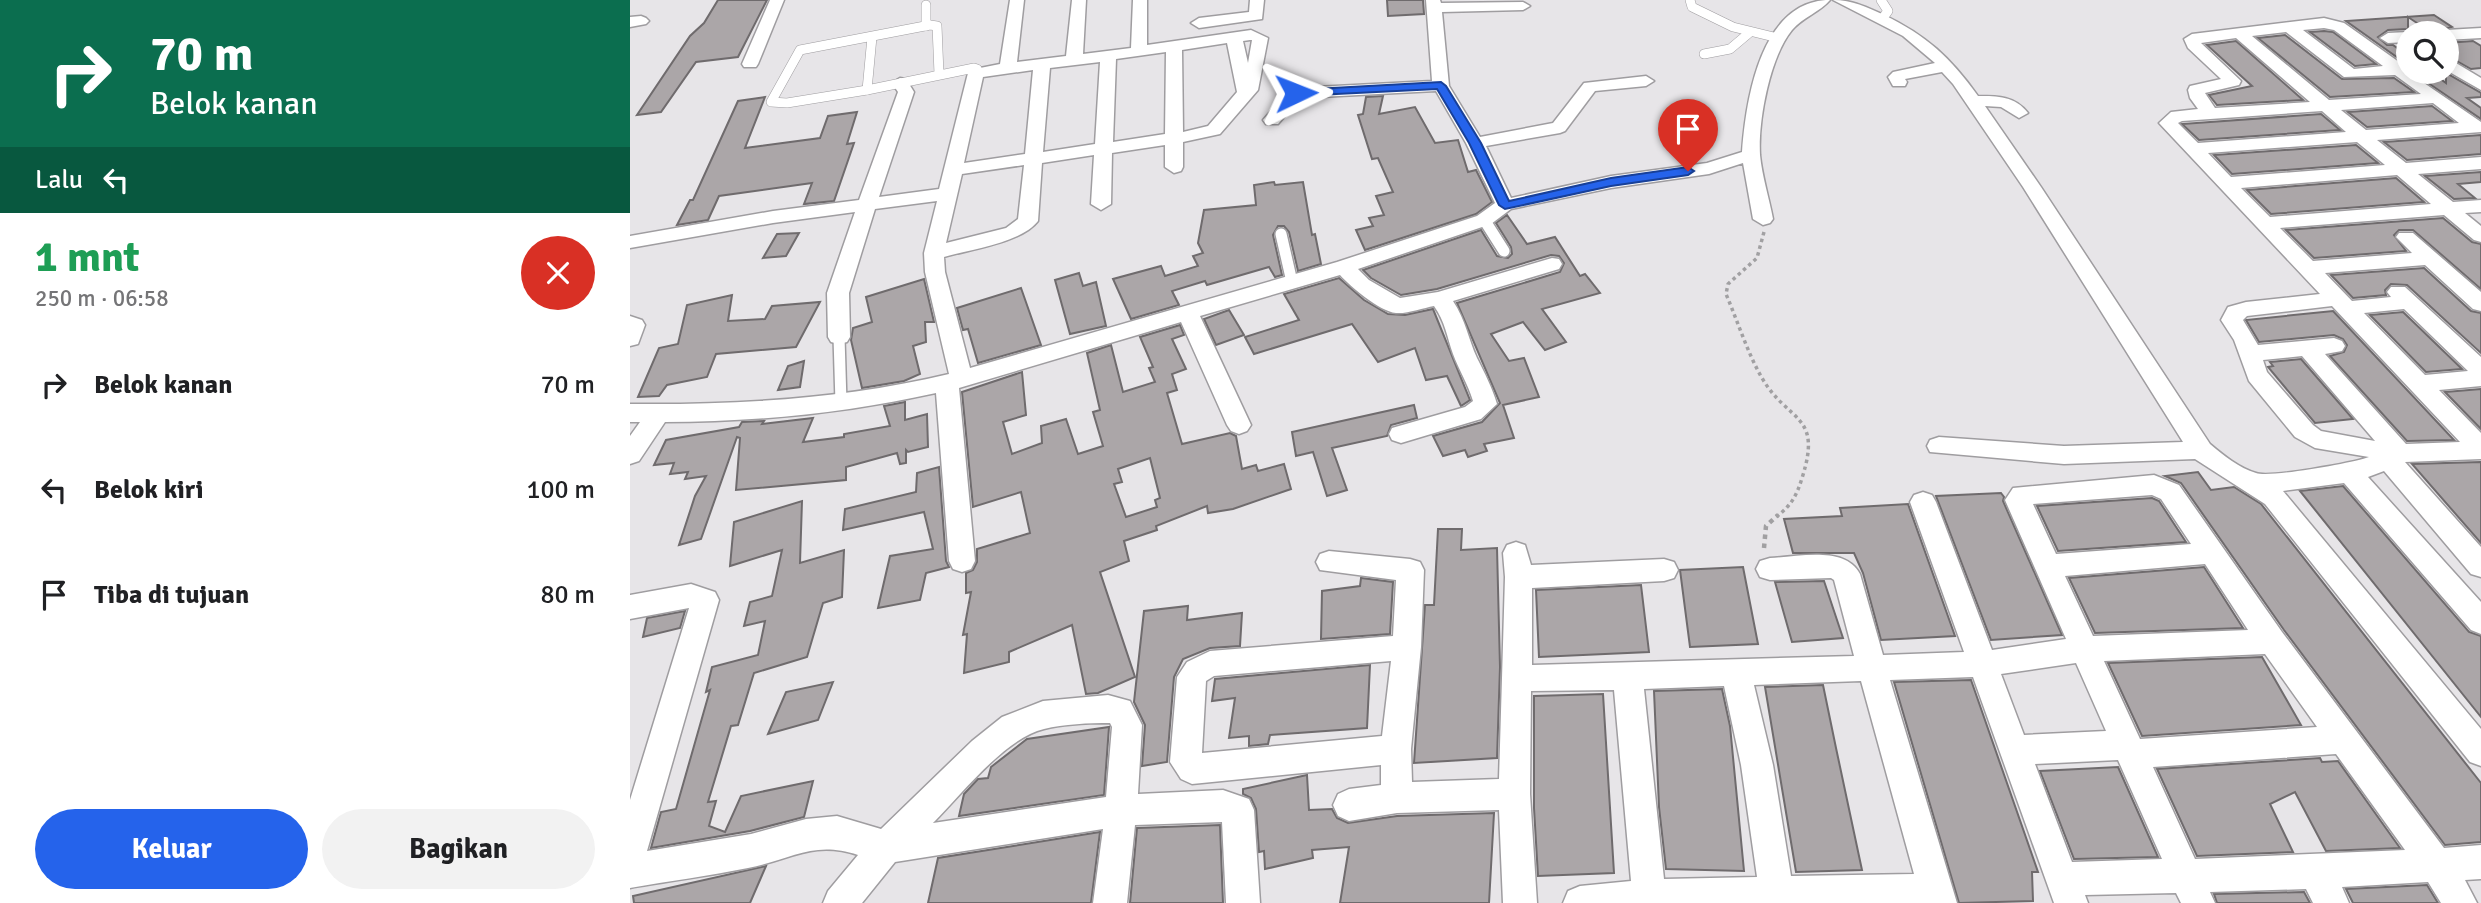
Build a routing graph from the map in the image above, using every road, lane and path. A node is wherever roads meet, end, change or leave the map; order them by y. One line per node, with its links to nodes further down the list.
1 (777, 0): 30 (street)
2 (1017, 0): 35 (street)
3 (1079, 0): 29 (street)
4 (1140, 0): 26 (street)
5 (1257, 0): 24 (street)
6 (1690, 0): 15 (lane)
7 (1823, 0): 21 (street)
8 (1840, 0): 12 (street)
9 (1433, 4): 11 (street); 46 (street)
10 (926, 5): 13 (lane)
11 (1523, 6)
12 (1882, 9): 34 (street)
13 (926, 26): 19 (lane); 40 (lane)
14 (2290, 28): 18 (street); 36 (street); 38 (street)
15 (1749, 33): 21 (lane); 27 (lane)
16 (2481, 33): 17 (street)
17 (2459, 34)
18 (2241, 35): 52 (street); 55 (street)
19 (872, 37): 47 (lane); 47 (lane)
20 (1234, 37): 24 (street); 49 (street); 49 (street)
21 (1778, 38): 63 (street)
22 (2388, 38): 23 (street)
23 (2396, 38)
24 (1204, 41): 25 (street)
25 (1174, 46): 26 (street); 59 (street)
26 (1139, 51): 28 (street)
27 (1704, 54)
28 (1108, 56): 29 (street); 61 (street)
29 (1074, 61): 31 (street)
30 (750, 64)
31 (1042, 64): 35 (street); 64 (street)
32 (2459, 64): 33 (street)
33 (2481, 65)
34 (1947, 66): 42 (street); 51 (street)
35 (1008, 68): 39 (street)
36 (2396, 68)
37 (2459, 70): 45 (street)
38 (2396, 71)
39 (976, 73): 40 (lane); 68 (street)
40 (939, 74): 43 (lane)
41 (1646, 81): 60 (street)
42 (1899, 82)
43 (900, 83): 47 (lane); 73 (street)
44 (2418, 84): 50 (street)
45 (2481, 85)
46 (1441, 86): 48 (street); 60 (street)
47 (867, 90)
48 (1320, 92): 54 (street); 56 (street)
49 (1246, 93): 59 (street)
50 (2438, 98): 52 (street); 57 (street)
51 (1972, 101): 53 (street); 110 (street)
52 (2327, 107): 55 (street); 58 (street)
53 (2019, 113)
54 (1308, 114)
55 (2211, 114): 62 (street)
56 (1272, 120)
57 (2478, 127): 58 (street)
58 (2363, 137): 62 (street); 67 (street)
59 (1174, 138): 61 (street); 66 (street)
60 (1475, 143): 72 (street)
61 (1102, 147): 64 (street); 71 (street)
62 (2195, 149): 69 (street)
63 (1751, 155): 72 (street); 76 (street)
64 (1032, 158): 68 (street); 84 (street)
65 (2481, 163): 67 (street)
66 (1174, 167)
67 (2402, 169): 69 (street); 75 (street)
68 (953, 170): 70 (street)
69 (2228, 183): 78 (street)
70 (946, 194): 73 (street); 84 (street)
71 (1101, 204)
72 (1505, 205): 77 (street)
73 (867, 206): 82 (street); 95 (street)
74 (2481, 206): 75 (street)
75 (2448, 208): 78 (street); 80 (street)
76 (1763, 219): 122 (path)
77 (1484, 220): 83 (lane); 87 (street)
78 (2266, 223): 88 (street)
79 (1281, 234): 89 (lane)
80 (2481, 236)
81 (2406, 237): 85 (street)
82 (630, 242)
83 (1504, 251)
84 (934, 253): 102 (street)
85 (2429, 258): 88 (street); 92 (street)
86 (1552, 264): 90 (street)
87 (1344, 267): 89 (street); 90 (street)
88 (2308, 268): 91 (street)
89 (1292, 282): 93 (street)
90 (1440, 298): 108 (street)
91 (2342, 303): 99 (street); 100 (street); 103 (street)
92 (2481, 304)
93 (1188, 314): 102 (street); 107 (street)
94 (630, 323): 96 (street)
95 (839, 337): 104 (lane)
96 (630, 339)
97 (2334, 346): 98 (street)
98 (2308, 349): 99 (street); 113 (street)
99 (2250, 353): 113 (street)
100 (2481, 370)
101 (2481, 378): 103 (street)
102 (954, 381): 104 (street); 118 (street)
103 (2417, 384): 111 (street)
104 (841, 403): 106 (street)
105 (630, 413): 106 (street)
106 (658, 413): 112 (street)
107 (1240, 425)
108 (1401, 434)
109 (1939, 446): 110 (street)
110 (2201, 450): 115 (street)
111 (2477, 453): 113 (street)
112 (630, 455)
113 (2395, 457): 114 (street); 121 (street)
114 (2350, 473): 115 (street); 125 (street)
115 (2258, 484): 138 (street)
116 (1923, 502): 129 (street)
117 (2213, 553): 120 (street); 120 (street); 126 (street)
118 (962, 561)
119 (1329, 562): 127 (street)
120 (2049, 566): 128 (street)
121 (2481, 566)
122 (1770, 569): 130 (street)
123 (1664, 570): 133 (street)
124 (630, 607): 144 (street)
125 (2481, 622)
126 (2272, 641): 128 (street); 134 (street)
127 (1406, 647): 135 (street); 135 (street)
128 (2084, 649): 129 (street); 136 (street)
129 (1982, 664): 130 (street); 137 (street)
130 (1873, 666): 131 (street); 152 (street)
131 (1736, 673): 132 (street); 150 (street)
132 (1628, 677): 133 (street); 153 (street)
133 (1516, 678): 139 (street)
134 (2345, 739): 136 (street); 146 (street)
135 (1396, 749): 140 (street)
136 (2128, 749): 137 (street); 149 (street)
137 (2015, 750): 151 (street)
138 (2481, 752)
139 (1514, 794): 140 (street); 157 (street)
140 (1397, 798): 141 (street)
141 (1349, 805)
142 (1121, 810): 143 (street); 143 (street); 155 (street); 156 (street)
143 (886, 847): 147 (street); 154 (street)
144 (630, 855)
145 (2481, 862): 146 (street)
146 (2437, 866): 148 (street); 160 (street)
147 (630, 871)
148 (2315, 872): 149 (street); 159 (street)
149 (2192, 890): 151 (street)
150 (1776, 891): 152 (street); 153 (street)
151 (2067, 891)
152 (1939, 896)
153 (1650, 899): 158 (street)
154 (840, 903)
155 (1110, 903)
156 (1243, 903)
157 (1520, 903)
158 (1580, 903)
159 (2332, 903)
160 (2460, 903)

